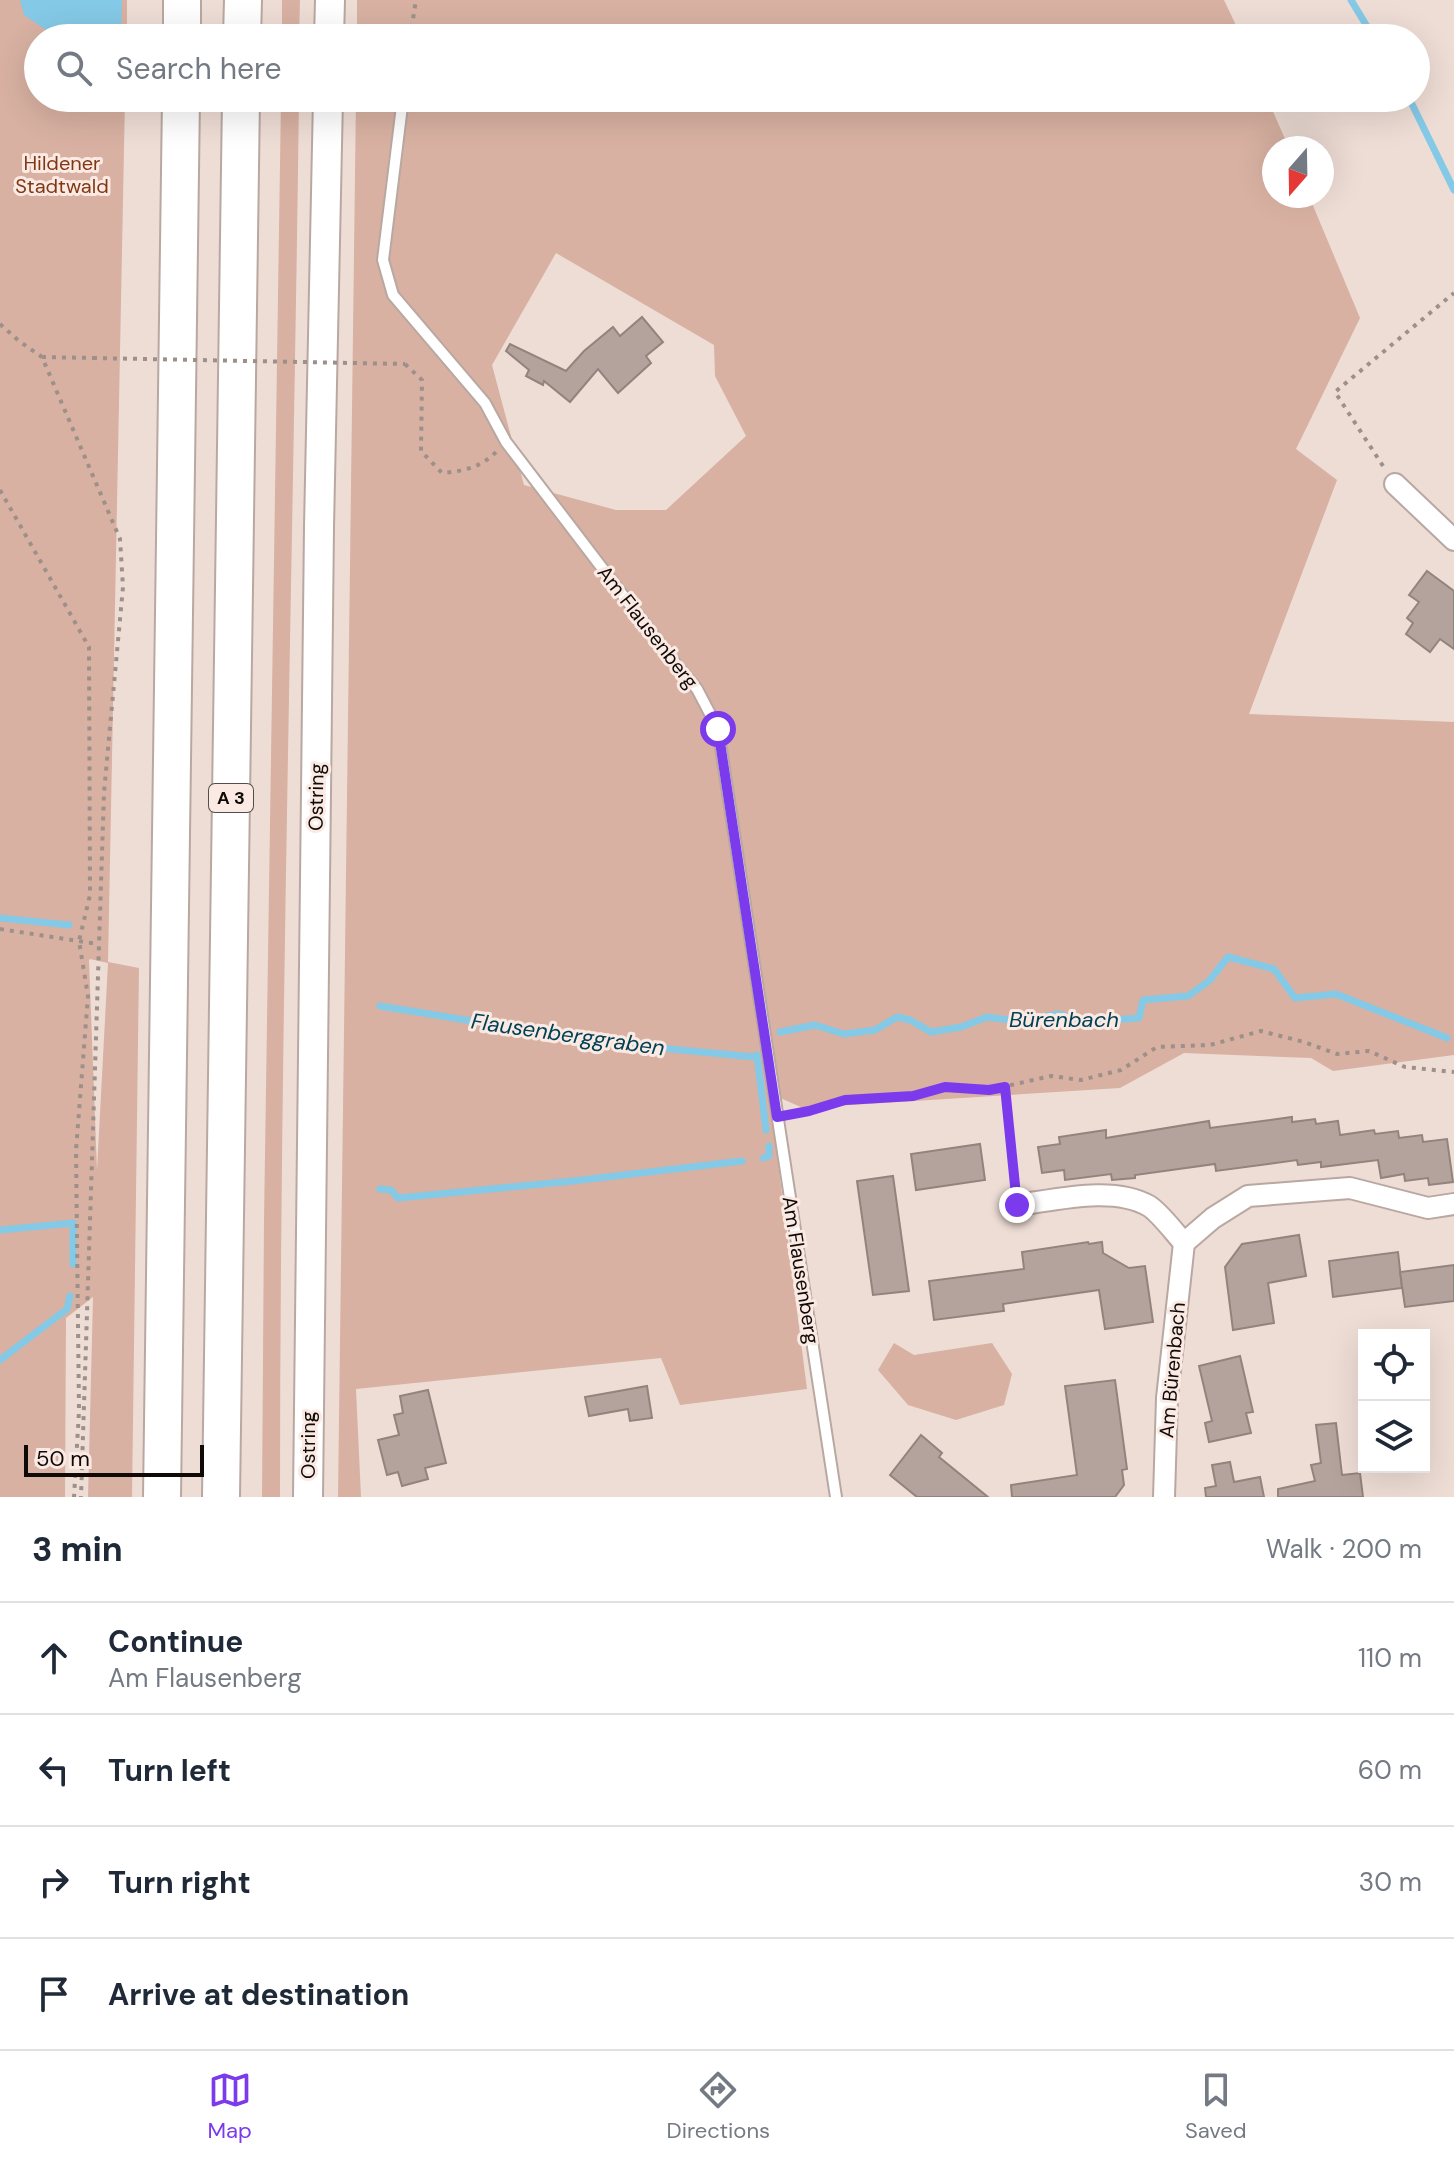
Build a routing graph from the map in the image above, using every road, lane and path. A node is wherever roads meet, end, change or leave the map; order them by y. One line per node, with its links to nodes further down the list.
1 (182, 0): 5 (highway)
2 (243, 0): 6 (highway)
3 (330, 0): 7 (main road)
4 (416, 0): 8 (path)
5 (182, 24)
6 (242, 24)
7 (329, 24)
8 (412, 24)
9 (181, 112): 31 (highway)
10 (241, 112): 32 (highway, A 3)
11 (328, 112): 33 (main road, Ostring)
12 (401, 112): 16 (lane, Am Flausenberg)
13 (1454, 293): 17 (path)
14 (0, 324): 15 (path)
15 (42, 357): 16 (path, bridge); 22 (path)
16 (506, 442): 25 (lane, Am Flausenberg)
17 (1395, 484): 19 (street)
18 (0, 490): 21 (path)
19 (1454, 540)
20 (0, 929): 21 (path)
21 (79, 941): 22 (path); 29 (path)
22 (98, 944): 30 (path)
23 (1454, 1072): 24 (path)
24 (1005, 1087): 25 (path); 27 (path)
25 (777, 1117): 34 (lane, Am Flausenberg)
26 (1454, 1204): 28 (street)
27 (1017, 1205): 28 (street)
28 (1184, 1243): 35 (street, Am Bürenbach)
29 (74, 1497)
30 (81, 1497)
31 (162, 1497)
32 (221, 1497)
33 (308, 1497)
34 (836, 1497)
35 (1164, 1497)

